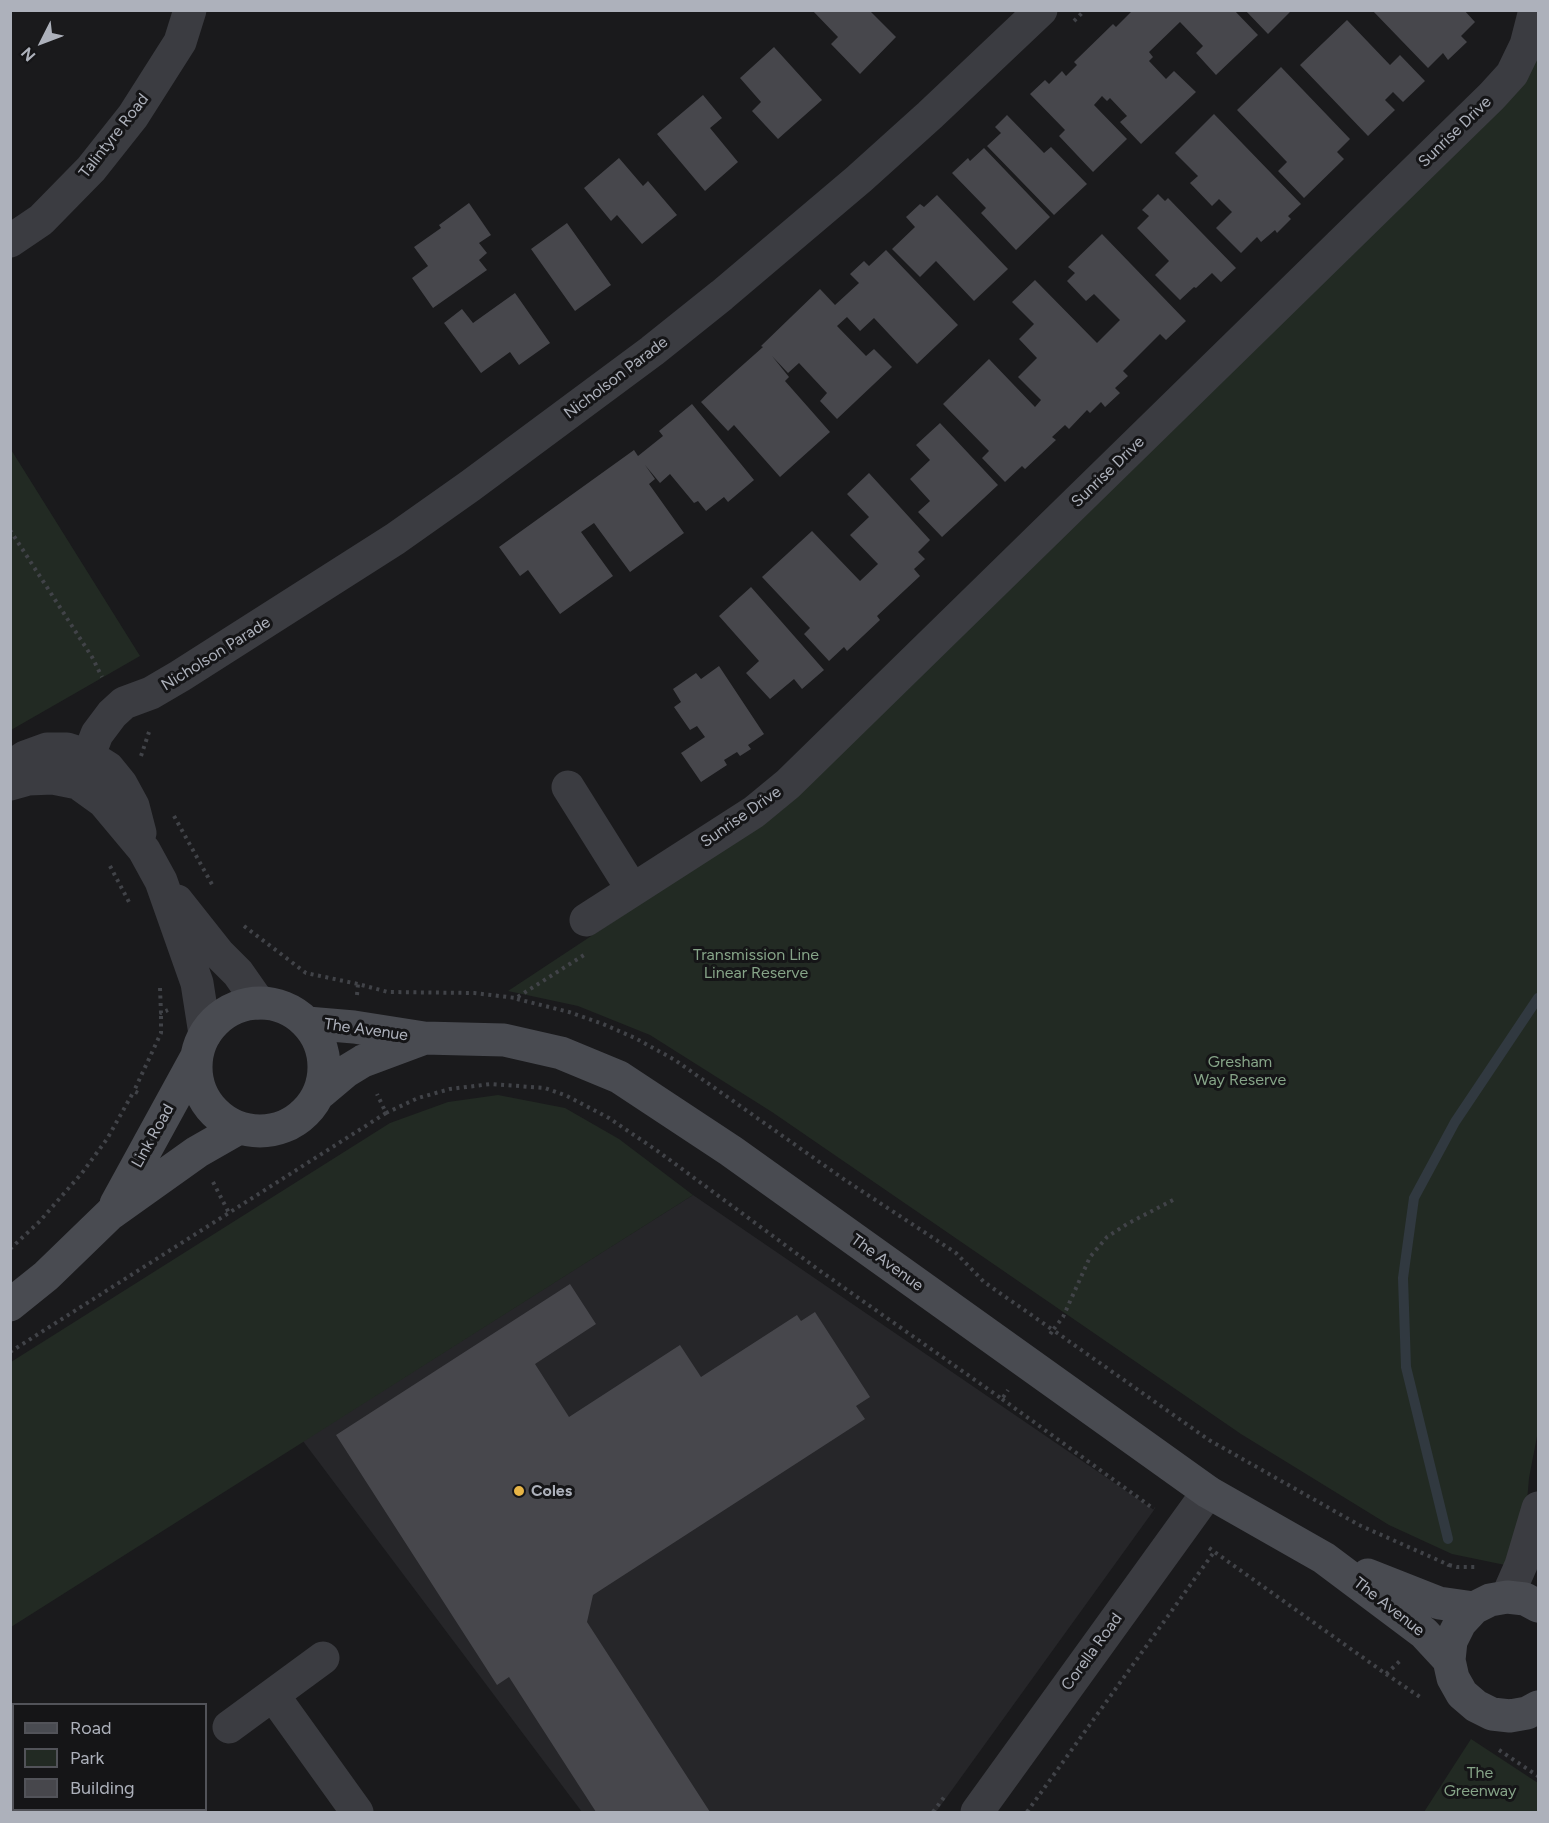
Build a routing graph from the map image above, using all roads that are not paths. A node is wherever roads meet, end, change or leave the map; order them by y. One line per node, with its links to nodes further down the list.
1 (190, 10): 4 (street, Talintyre Road)
2 (1041, 10): 6 (street, Nicholson Parade)
3 (1535, 10): 10 (street, Sunrise Drive)
4 (10, 241)
5 (10, 767): 6 (street)
6 (89, 767): 7 (street); 9 (street)
7 (10, 784)
8 (568, 787): 10 (street)
9 (161, 881): 12 (street); 15 (street)
10 (632, 889): 11 (street, Sunrise Drive)
11 (586, 920)
12 (259, 1003): 13 (street); 15 (street)
13 (307, 1023): 14 (street, The Avenue); 16 (street)
14 (424, 1038): 16 (street, The Avenue); 20 (street, The Avenue)
15 (201, 1046): 17 (street); 18 (street, Link Road)
16 (320, 1093): 17 (street)
17 (239, 1128): 18 (street, Link Road)
18 (110, 1214): 19 (street, Link Road)
19 (10, 1305)
20 (1208, 1492): 22 (street, The Avenue); 32 (street, Corella Road)
21 (1539, 1508): 23 (street)
22 (1324, 1558): 25 (street, The Avenue); 27 (street, The Avenue)
23 (1507, 1597): 24 (street); 25 (street)
24 (1539, 1606)
25 (1474, 1608): 27 (street)
26 (323, 1658): 28 (street)
27 (1449, 1660): 29 (street)
28 (273, 1695): 30 (street); 31 (street)
29 (1535, 1713)
30 (229, 1726)
31 (357, 1812)
32 (977, 1812)

